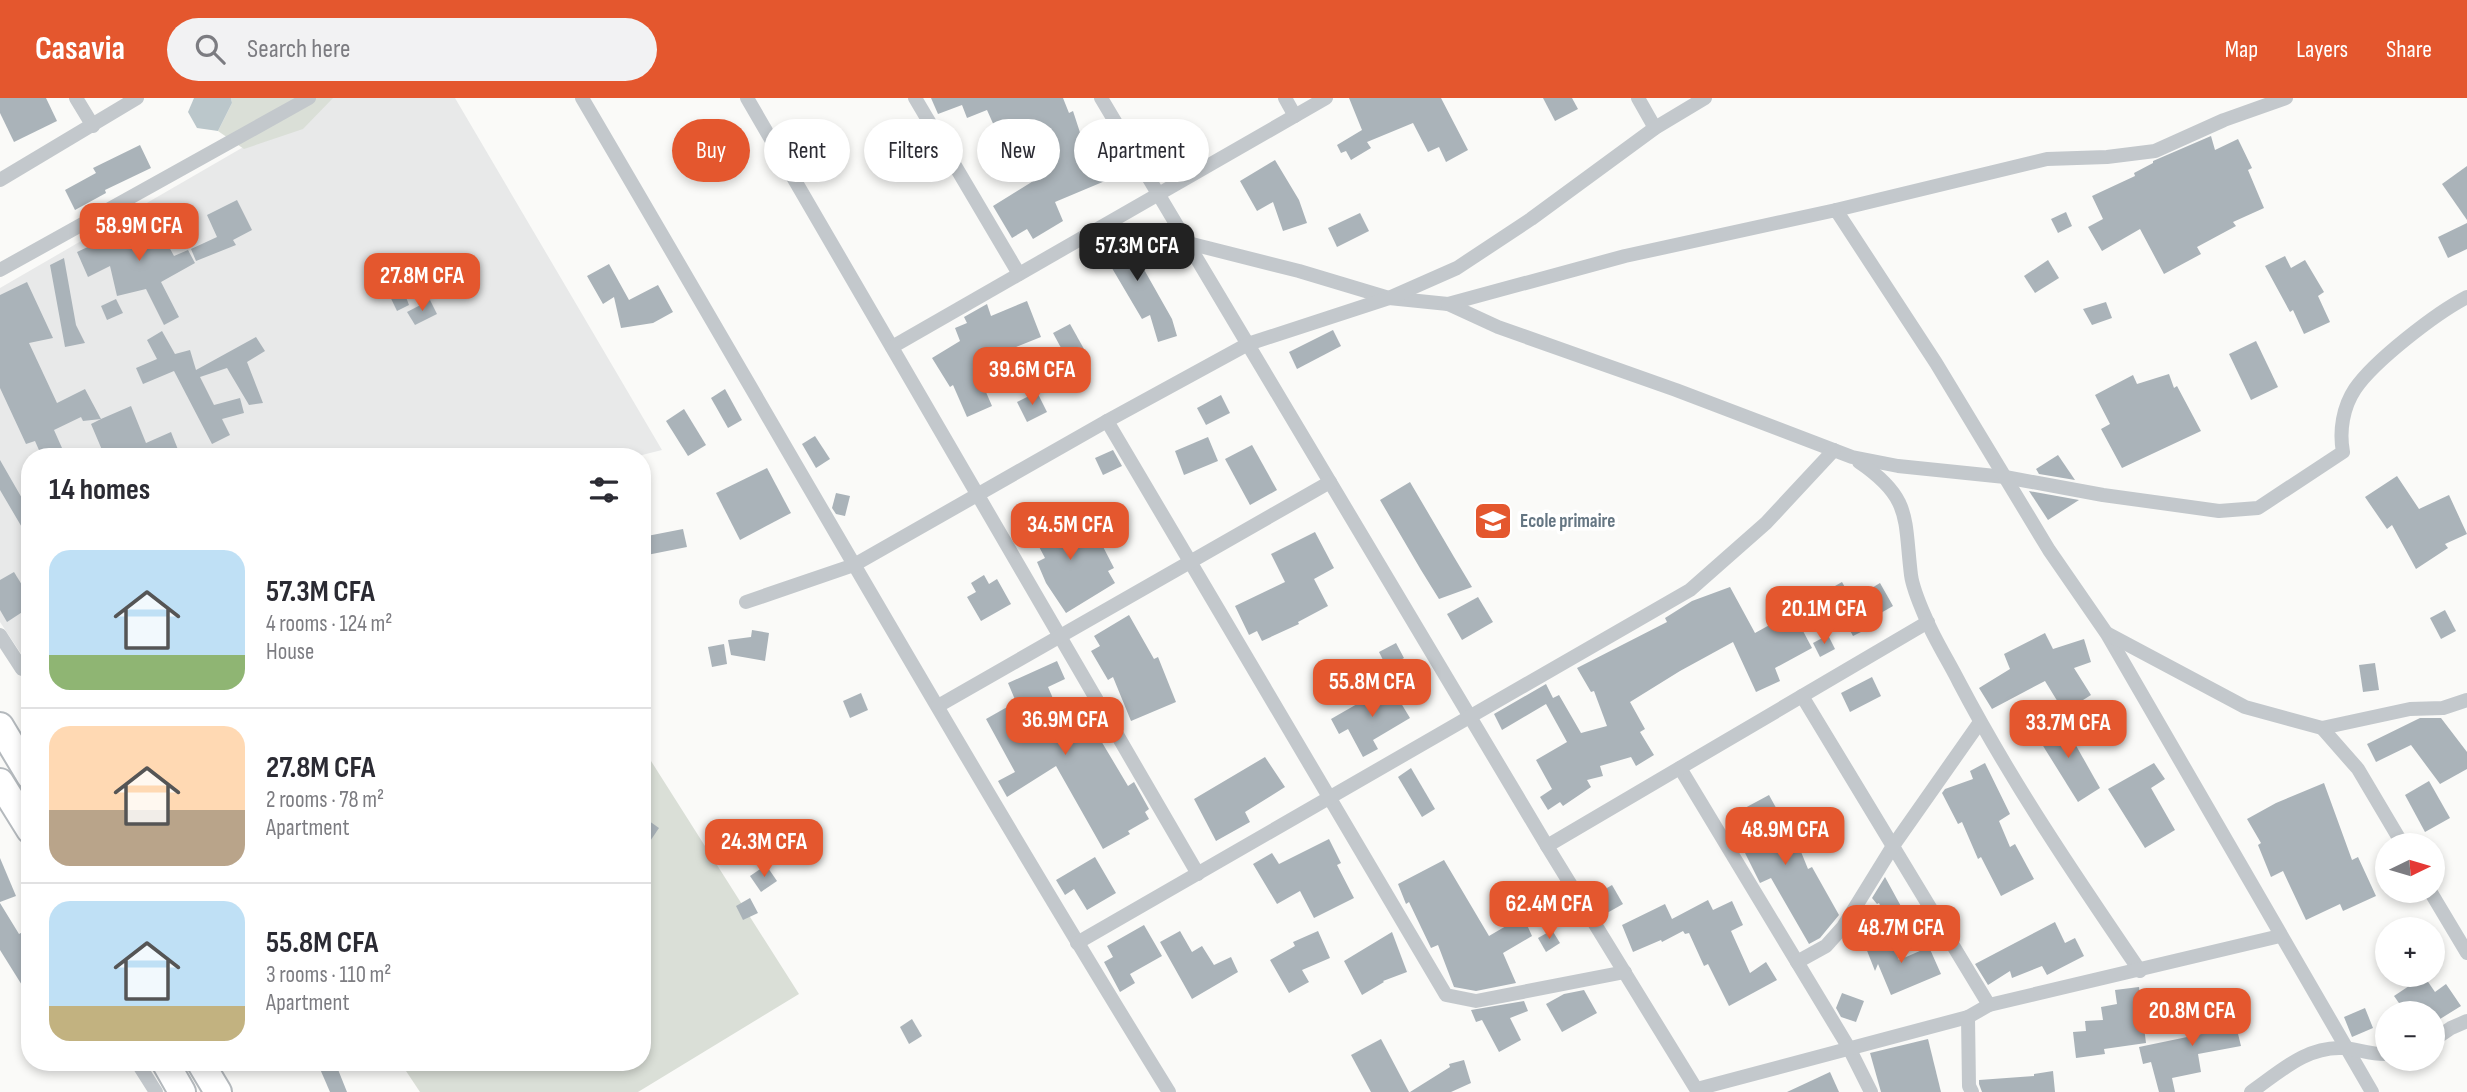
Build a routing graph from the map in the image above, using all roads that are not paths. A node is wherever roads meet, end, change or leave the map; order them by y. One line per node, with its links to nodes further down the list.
1 (76, 98): 14 (street)
2 (137, 98): 14 (street)
3 (309, 98): 20 (street)
4 (582, 98): 34 (street)
5 (747, 98): 26 (street)
6 (915, 98): 21 (street)
7 (1101, 98): 17 (street)
8 (1285, 98): 13 (street)
9 (1326, 98): 13 (street)
10 (1638, 98): 15 (street)
11 (1705, 98): 15 (street)
12 (2286, 98): 18 (street)
13 (1295, 116): 17 (street)
14 (93, 125): 16 (street)
15 (1655, 128): 23 (street)
16 (0, 180)
17 (1158, 194): 19 (street); 21 (street)
18 (1836, 210): 24 (street); 30 (street)
19 (1188, 243): 23 (street); 25 (street)
20 (0, 270)
21 (1019, 274): 26 (street)
22 (2467, 297): 30 (street)
23 (1389, 298): 24 (street); 25 (street)
24 (1448, 304): 28 (street)
25 (1248, 344): 27 (street); 31 (street)
26 (892, 346): 32 (street)
27 (1107, 421): 32 (street); 33 (street)
28 (1834, 450): 29 (street); 44 (street)
29 (1852, 457): 30 (street); 36 (street)
30 (2005, 477): 37 (street)
31 (1330, 482): 33 (street); 44 (street)
32 (978, 494): 34 (street); 39 (street)
33 (1193, 563): 39 (street); 51 (street)
34 (853, 565): 35 (street); 43 (street)
35 (746, 602)
36 (1928, 622): 41 (street); 45 (street)
37 (2107, 634): 47 (street); 58 (street)
38 (0, 635): 40 (street)
39 (1061, 638): 43 (street); 56 (street)
40 (21, 667)
41 (1802, 696): 49 (street); 55 (street)
42 (2467, 700): 47 (street)
43 (939, 706): 59 (street)
44 (1470, 716): 51 (street); 54 (street)
45 (1980, 722): 55 (street); 62 (street)
46 (0, 726): 48 (highway)
47 (2322, 727): 53 (street)
48 (21, 761)
49 (1680, 768): 54 (street); 61 (street)
50 (0, 782): 52 (highway)
51 (1331, 797): 56 (street); 63 (street)
52 (21, 816)
53 (2396, 833)
54 (1547, 846): 63 (street)
55 (1893, 846): 61 (street); 64 (street)
56 (1198, 874): 59 (street)
57 (2437, 903): 60 (street)
58 (2280, 936): 62 (street); 69 (street)
59 (1077, 943): 78 (street)
60 (2467, 953)
61 (1797, 962): 68 (street)
62 (2140, 971): 64 (street)
63 (1625, 972): 74 (street)
64 (1989, 1005): 65 (street)
65 (1968, 1017): 68 (street); 80 (street)
66 (2467, 1021): 67 (street)
67 (2445, 1032)
68 (1849, 1048): 74 (street); 79 (street)
69 (2346, 1049): 70 (street); 81 (street); 82 (street)
70 (2375, 1053)
71 (143, 1071): 75 (street)
72 (170, 1071): 76 (highway)
73 (205, 1071): 77 (highway)
74 (1698, 1091)
75 (156, 1092)
76 (183, 1092)
77 (218, 1092)
78 (1169, 1092)
79 (1871, 1092)
80 (1972, 1092)
81 (2251, 1092)
82 (2372, 1092)

